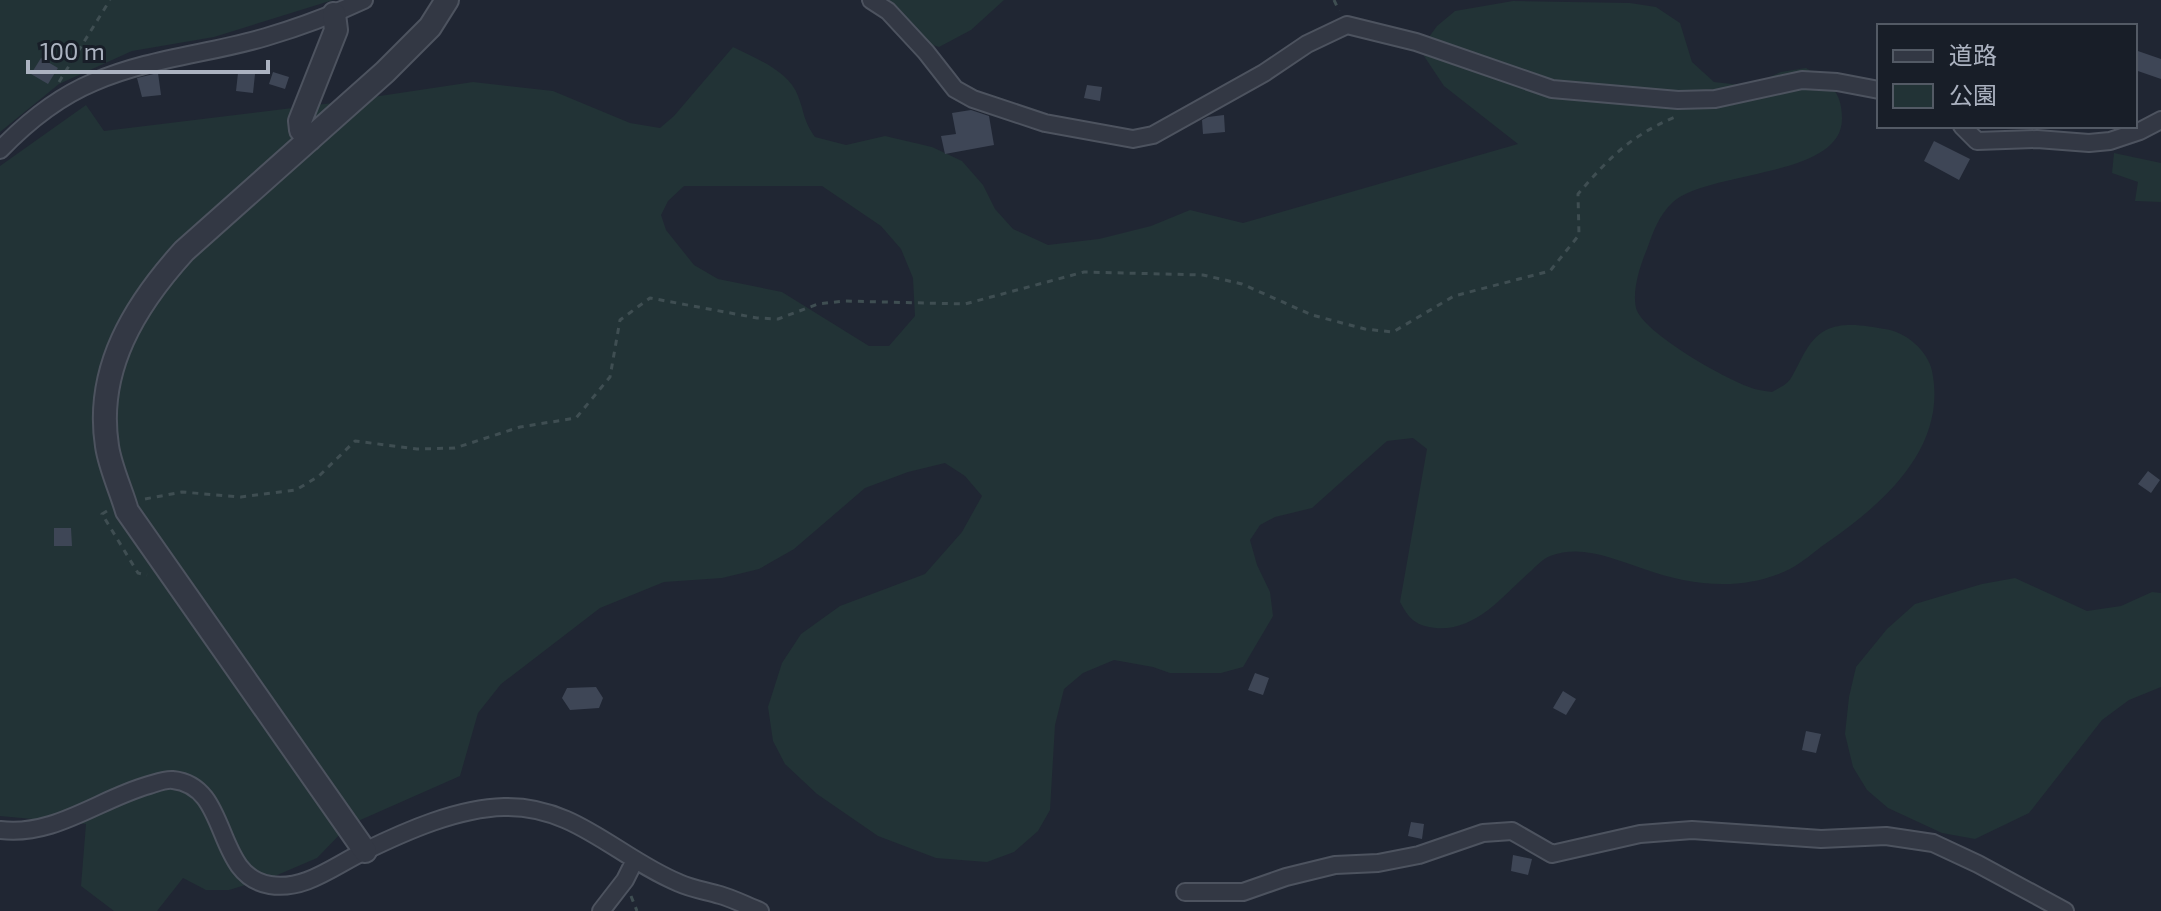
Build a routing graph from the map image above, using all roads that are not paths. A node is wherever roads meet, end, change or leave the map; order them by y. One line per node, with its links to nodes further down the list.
1 (364, 0): 4 (street)
2 (447, 0): 8 (street)
3 (871, 0): 5 (street)
4 (334, 14): 8 (street); 9 (street)
5 (1877, 90)
6 (2161, 120): 7 (street)
7 (1964, 128)
8 (310, 139): 11 (street)
9 (0, 150)
10 (0, 830): 11 (street)
11 (365, 851): 12 (street)
12 (635, 860): 14 (street); 15 (street)
13 (1185, 892): 16 (street)
14 (601, 911)
15 (760, 911)
16 (2065, 911)

